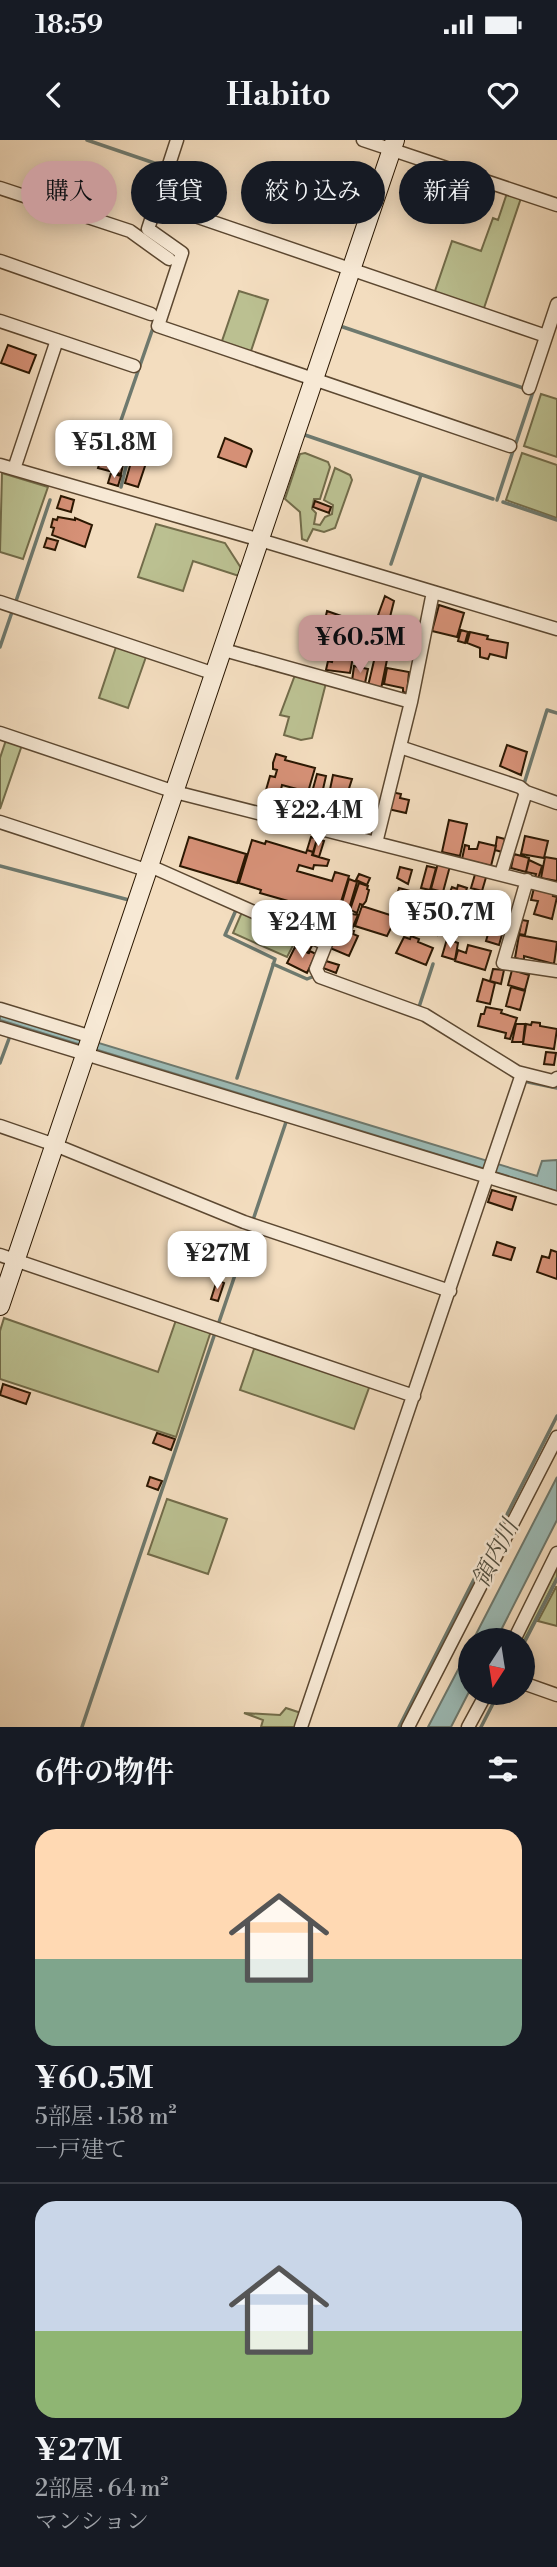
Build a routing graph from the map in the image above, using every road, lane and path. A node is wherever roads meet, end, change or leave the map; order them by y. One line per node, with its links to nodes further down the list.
1 (177, 140): 4 (street)
2 (363, 140): 3 (street)
3 (394, 145): 6 (street); 12 (street)
4 (170, 161)
5 (0, 188): 9 (street)
6 (557, 205)
7 (148, 224): 9 (street)
8 (218, 224): 12 (street)
9 (144, 233): 10 (street); 19 (street)
10 (169, 260)
11 (0, 261): 14 (street)
12 (351, 270): 16 (street); 19 (street)
13 (557, 304): 16 (street)
14 (151, 314)
15 (0, 321): 17 (street)
16 (547, 336): 20 (street)
17 (57, 340): 18 (street); 23 (street)
18 (134, 366)
19 (314, 379): 21 (street); 24 (street)
20 (529, 388)
21 (510, 446)
22 (0, 465): 23 (street)
23 (14, 469): 24 (street)
24 (260, 540): 25 (street); 28 (street)
25 (433, 592): 27 (street); 30 (street)
26 (0, 602): 29 (street)
27 (557, 629)
28 (223, 650): 29 (street); 30 (street)
29 (215, 674): 33 (street)
30 (411, 702): 32 (street)
31 (0, 733): 33 (street)
32 (400, 747): 34 (street); 37 (street)
33 (176, 792): 37 (street); 38 (street)
34 (526, 792): 35 (street); 39 (street)
35 (557, 803)
36 (0, 822): 38 (street)
37 (376, 844): 39 (street)
38 (149, 869): 45 (street); 46 (street)
39 (501, 874): 40 (street)
40 (527, 880): 41 (street); 42 (street)
41 (557, 889)
42 (557, 971)
43 (0, 1009): 45 (street)
44 (0, 1028): 45 (street)
45 (89, 1046): 49 (street); 50 (street)
46 (522, 1074): 47 (street); 50 (street)
47 (557, 1079)
48 (0, 1126): 49 (street)
49 (55, 1145): 52 (street); 53 (street)
50 (490, 1170): 51 (street); 53 (street)
51 (557, 1198)
52 (8, 1258): 54 (street); 55 (street)
53 (450, 1291): 55 (street)
54 (0, 1306)
55 (414, 1396): 62 (street)
56 (557, 1437): 63 (street)
57 (557, 1553): 58 (street)
58 (520, 1628)
59 (536, 1688): 60 (street)
60 (557, 1695)
61 (479, 1705): 64 (street)
62 (302, 1727)
63 (408, 1727)
64 (468, 1727)

